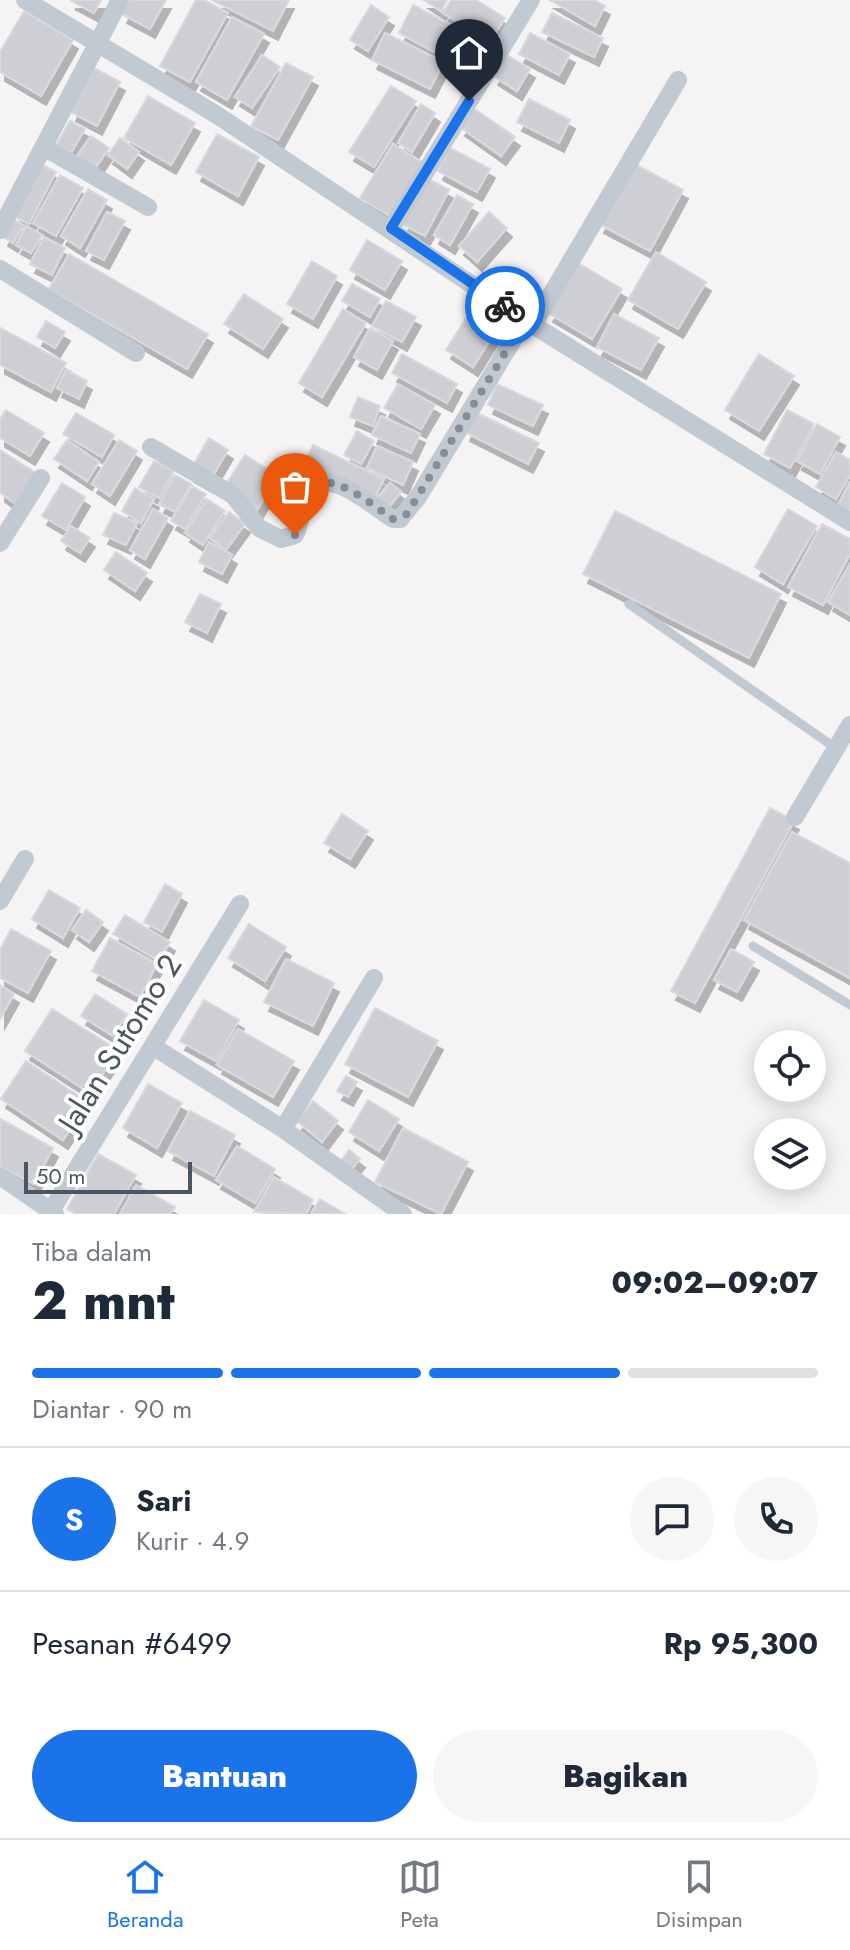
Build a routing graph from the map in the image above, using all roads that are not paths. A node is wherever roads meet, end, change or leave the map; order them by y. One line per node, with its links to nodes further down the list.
1 (25, 0): 4 (street)
2 (120, 0): 4 (street)
3 (531, 0): 8 (street)
4 (96, 43): 6 (street); 8 (street)
5 (678, 80): 11 (street)
6 (45, 148): 7 (street); 9 (street)
7 (148, 207)
8 (391, 228): 11 (street)
9 (0, 230)
10 (0, 269): 12 (street)
11 (529, 322): 13 (street); 17 (street)
12 (136, 353)
13 (151, 447)
14 (41, 478): 16 (street)
15 (0, 503): 16 (street)
16 (18, 513): 18 (street)
17 (850, 522)
18 (0, 543)
19 (629, 604): 21 (lane)
20 (850, 725): 21 (street)
21 (834, 747): 22 (street)
22 (795, 817)
23 (25, 859): 24 (street)
24 (0, 901)
25 (240, 904): 29 (street, Jalan Sutomo 2)
26 (753, 946): 28 (lane)
27 (374, 978): 30 (street)
28 (850, 1005)
29 (154, 1047): 30 (street); 32 (street, Jalan Sutomo 2)
30 (283, 1129): 33 (street)
31 (0, 1176): 32 (street)
32 (52, 1213)
33 (403, 1214)

